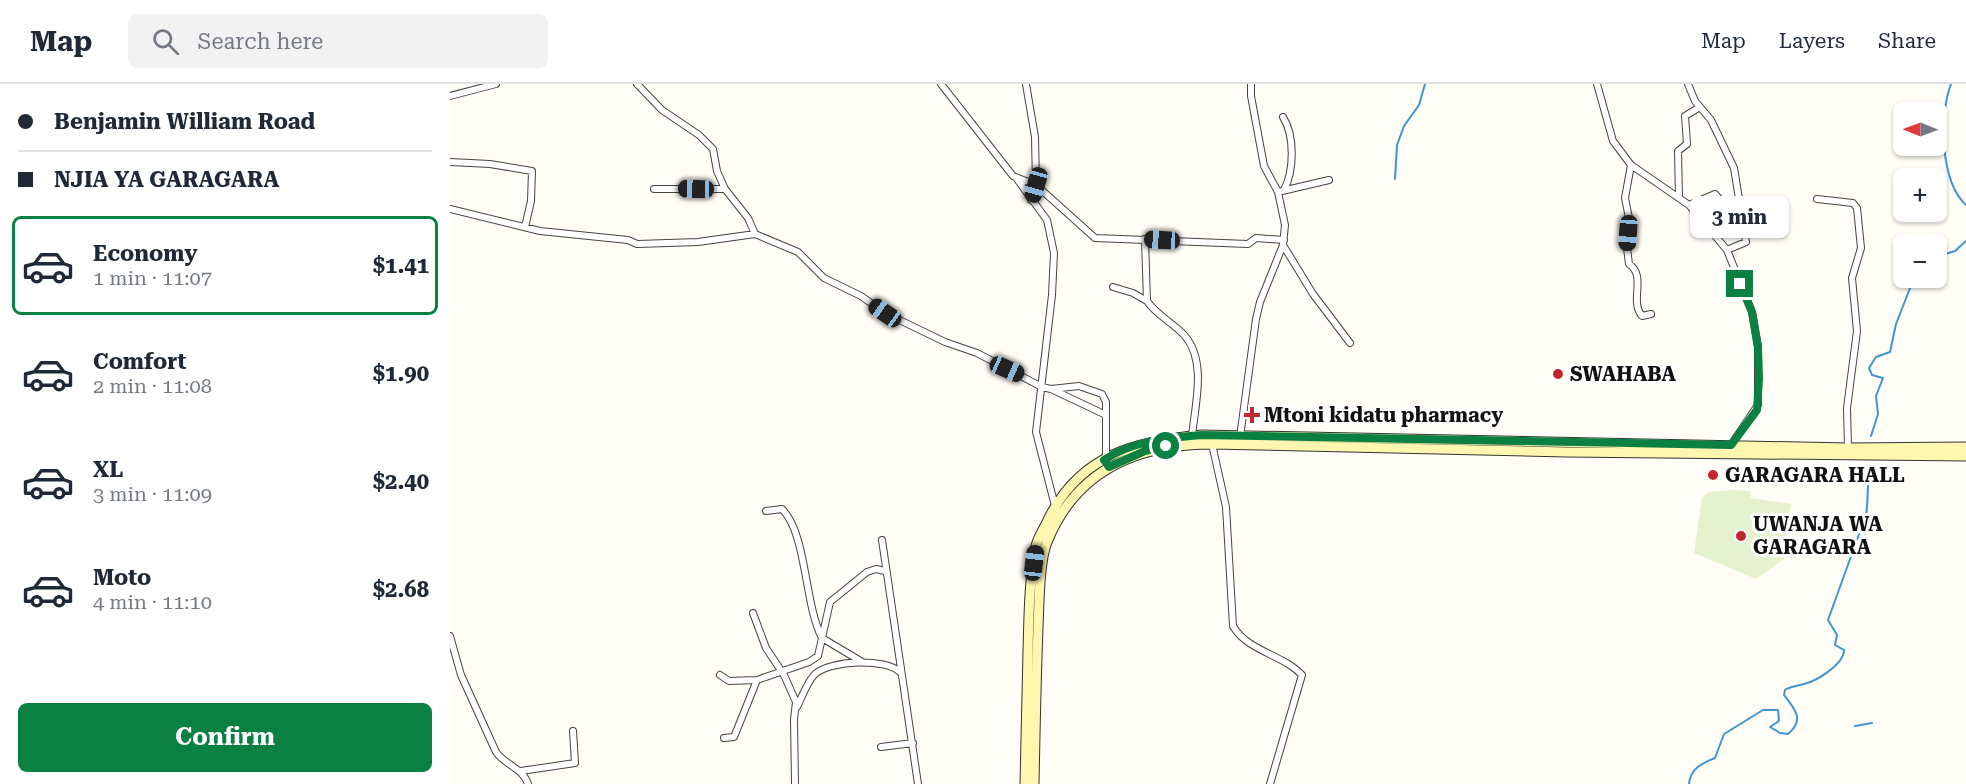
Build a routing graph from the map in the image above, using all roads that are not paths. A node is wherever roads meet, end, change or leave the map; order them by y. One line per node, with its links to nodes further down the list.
1 (496, 84): 8 (street)
2 (637, 84): 17 (street)
3 (941, 84): 13 (street)
4 (1026, 84): 15 (street)
5 (1251, 84): 18 (street)
6 (1597, 84): 12 (street)
7 (1688, 84): 9 (street)
8 (450, 96)
9 (1700, 107): 20 (street); 23 (street)
10 (1283, 117): 18 (street)
11 (450, 162): 26 (street)
12 (1631, 165): 20 (street); 33 (street)
13 (1017, 179): 15 (street); 19 (street)
14 (1329, 180): 18 (street)
15 (1032, 184): 19 (street); 22 (street); 28 (street)
16 (654, 189): 17 (street)
17 (725, 189): 27 (street)
18 (1281, 191): 29 (street)
19 (1025, 192): 22 (street)
20 (1679, 198): 24 (street)
21 (1817, 199): 42 (street)
22 (1031, 200): 35 (street)
23 (1741, 204): 24 (street); 30 (street)
24 (1689, 205): 30 (street)
25 (450, 209): 26 (street)
26 (525, 227): 27 (street)
27 (755, 234): 35 (street)
28 (1145, 239): 29 (street); 32 (street)
29 (1283, 242): 34 (street); 39 (street)
30 (1727, 250): 41 (street)
31 (1113, 286): 32 (street)
32 (1147, 302): 38 (street)
33 (1651, 314)
34 (1350, 343)
35 (1042, 387): 36 (street); 46 (street)
36 (1051, 388): 37 (street); 37 (street)
37 (1106, 415): 45 (street)
38 (1192, 436): 39 (main road); 45 (main road)
39 (1240, 440): 40 (main road); 41 (main road); 44 (main road)
40 (1212, 444): 45 (main road); 69 (street)
41 (1731, 445): 42 (main road)
42 (1848, 447): 43 (main road)
43 (1966, 447)
44 (1966, 456)
45 (1107, 464): 46 (main road); 68 (main road)
46 (1055, 506): 67 (main road)
47 (766, 511): 52 (street)
48 (882, 540): 49 (street)
49 (885, 571): 52 (street); 55 (street)
50 (753, 614): 54 (street)
51 (450, 636): 63 (street)
52 (822, 638): 53 (street); 54 (street)
53 (864, 663): 55 (street); 58 (street)
54 (779, 670): 57 (street); 58 (street)
55 (900, 672): 61 (street)
56 (720, 675): 57 (street)
57 (757, 680): 60 (street)
58 (796, 707): 65 (street)
59 (573, 731): 63 (street)
60 (724, 738)
61 (913, 742): 62 (street); 66 (street)
62 (881, 747)
63 (521, 771): 64 (street)
64 (528, 784)
65 (795, 784)
66 (918, 784)
67 (1025, 784)
68 (1034, 784)
69 (1270, 784)

